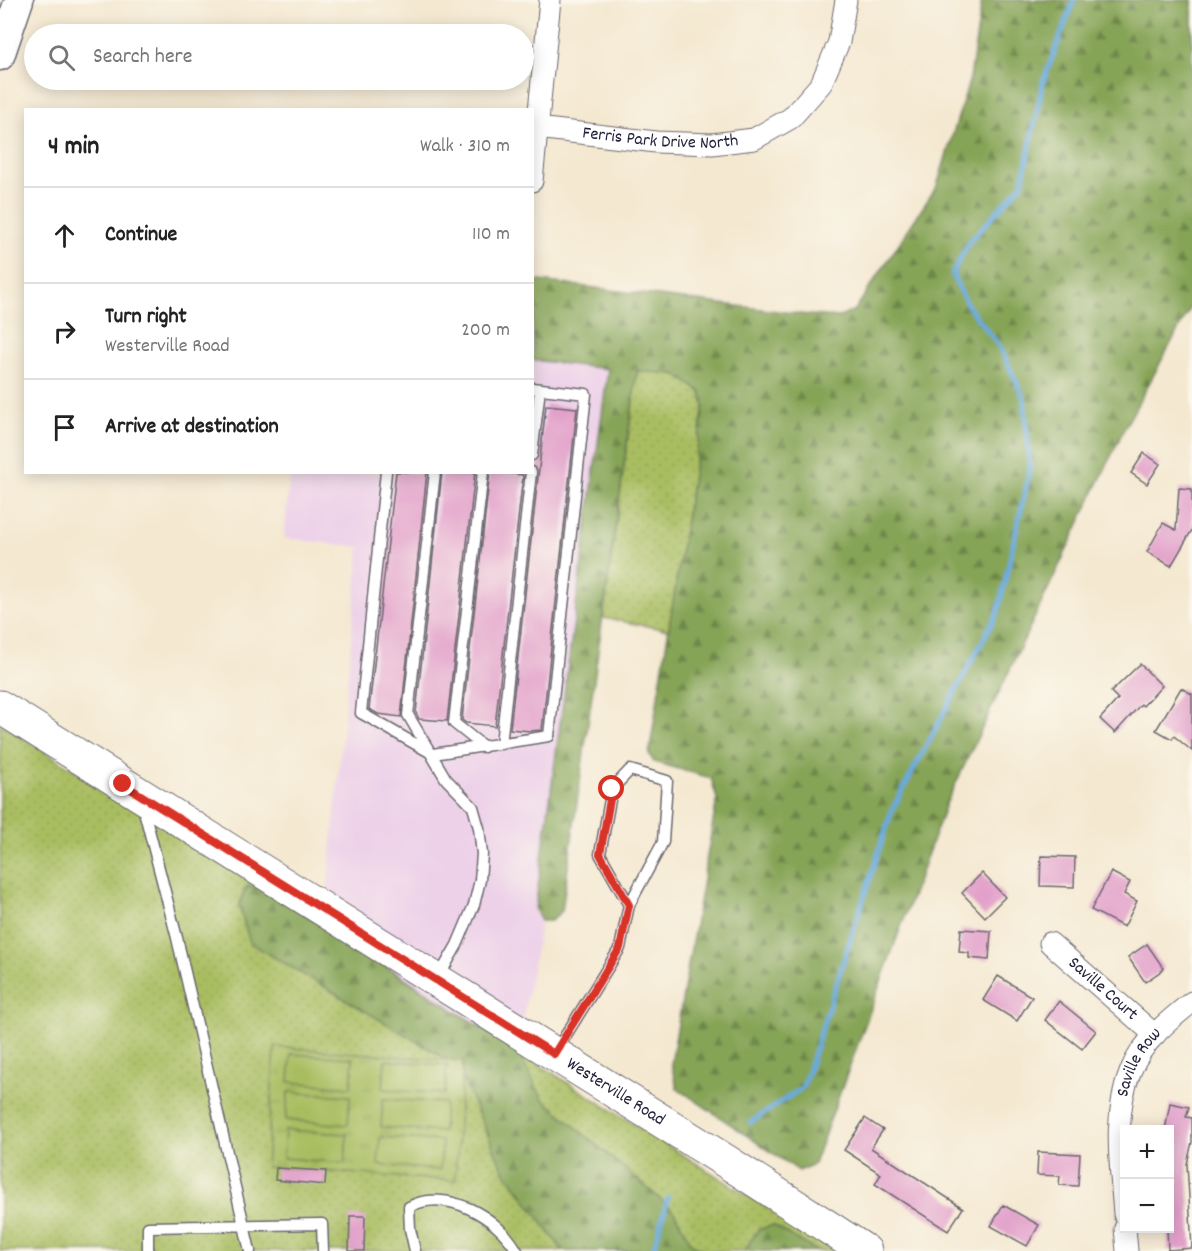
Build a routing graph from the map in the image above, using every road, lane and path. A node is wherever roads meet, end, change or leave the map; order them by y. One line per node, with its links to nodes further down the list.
1 (19, 0): 4 (main road)
2 (550, 0): 5 (street)
3 (846, 0): 5 (street, Ferris Park Drive North)
4 (0, 56)
5 (537, 128): 6 (street)
6 (534, 160)
7 (536, 389): 8 (lane); 14 (lane)
8 (534, 422)
9 (386, 474): 16 (lane)
10 (435, 474): 16 (lane)
11 (483, 474): 15 (lane)
12 (531, 474): 14 (lane)
13 (0, 707): 17 (main road, Westerville Road)
14 (501, 744): 15 (lane)
15 (484, 747): 16 (lane)
16 (433, 754): 20 (lane)
17 (140, 794): 20 (main road, Westerville Road); 25 (lane)
18 (629, 905): 18 (lane); 23 (lane)
19 (1050, 943): 22 (street, Saville Court)
20 (437, 981): 23 (main road, Westerville Road)
21 (1192, 1002): 22 (street, Saville Row)
22 (1155, 1035): 24 (street, Saville Row)
23 (554, 1054): 32 (main road, Westerville Road)
24 (1123, 1179)
25 (243, 1226): 27 (lane); 28 (lane); 29 (lane)
26 (1125, 1233): 33 (street)
27 (148, 1251)
28 (250, 1251)
29 (323, 1251)
30 (415, 1251): 31 (lane)
31 (517, 1251)
32 (864, 1251)
33 (1126, 1251)

